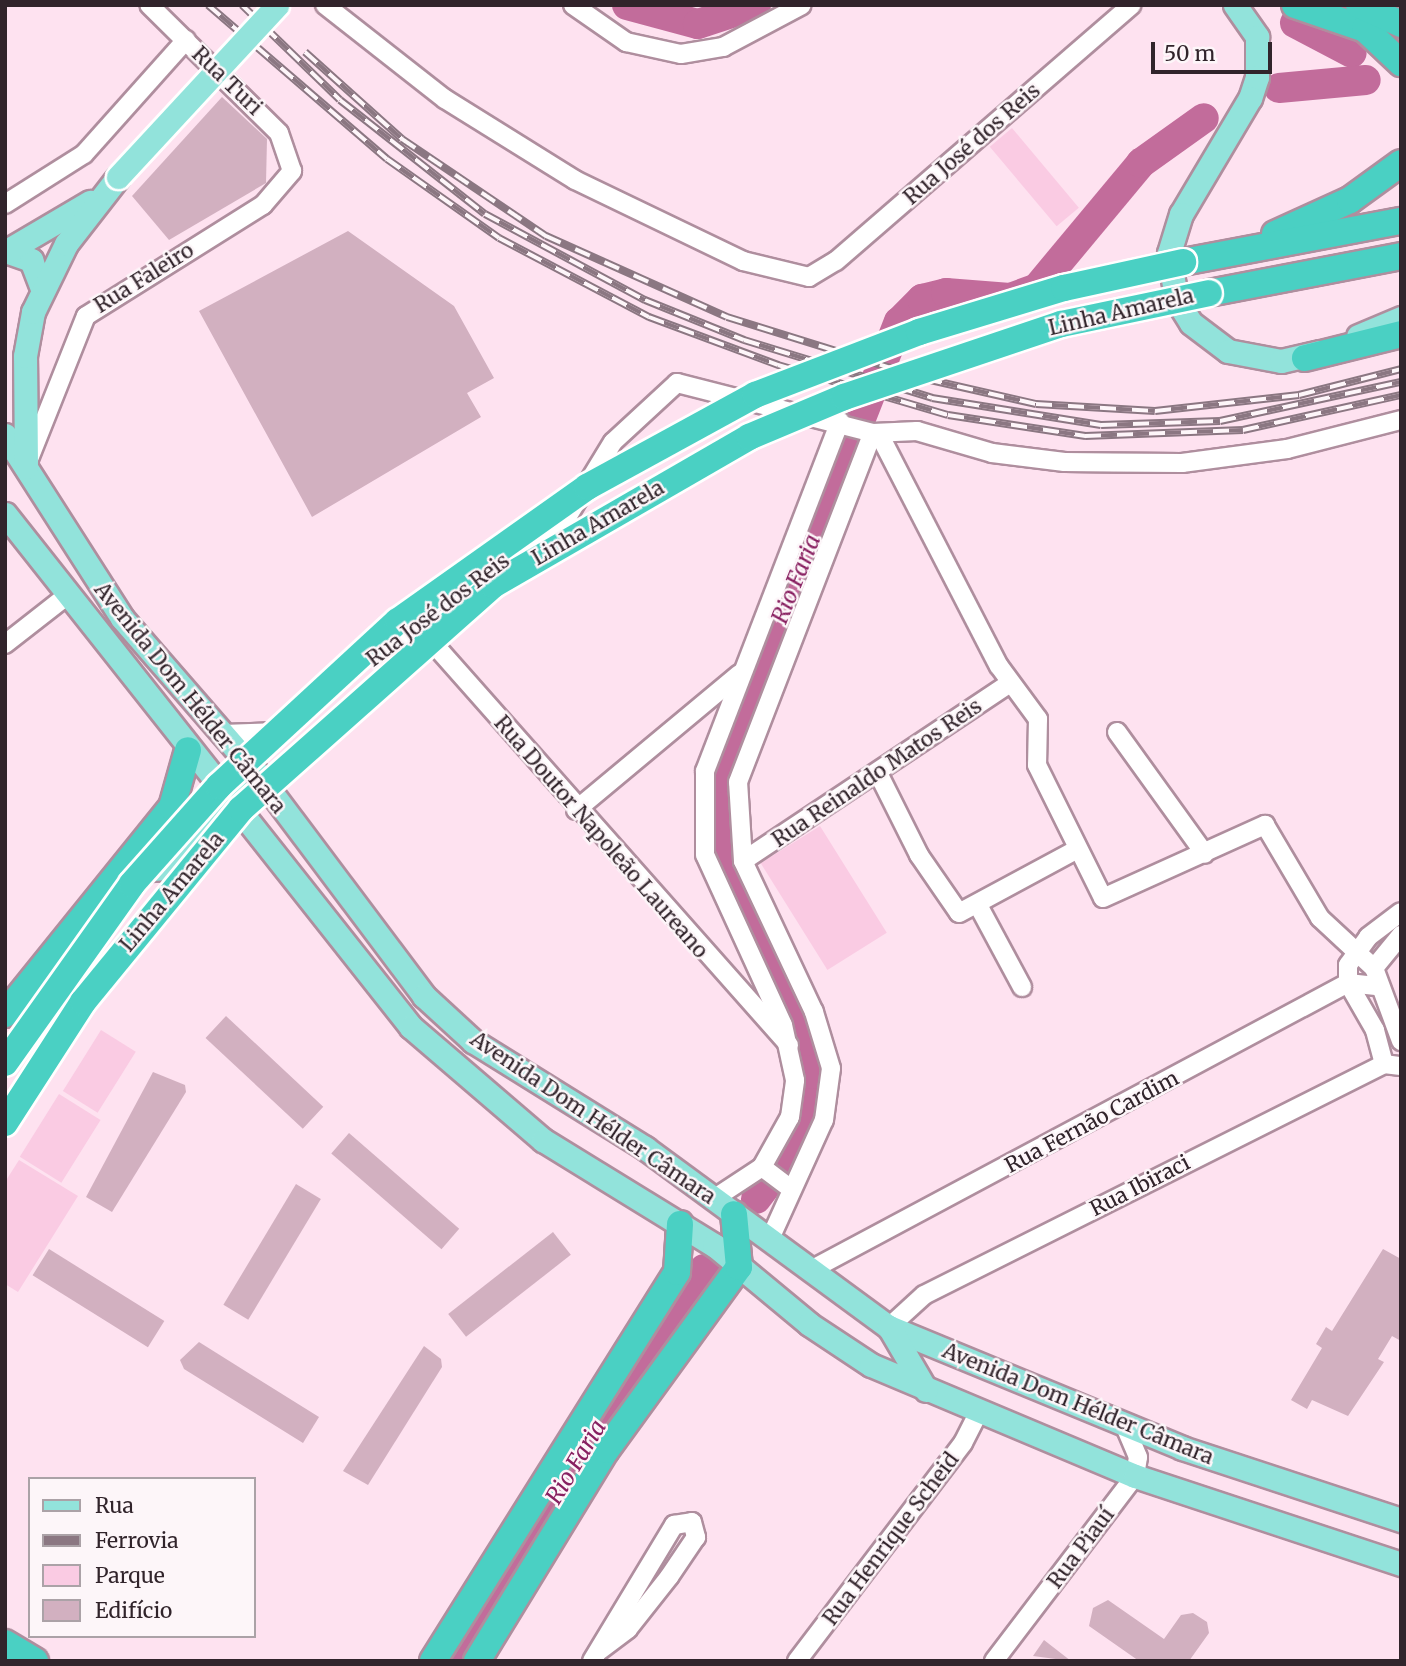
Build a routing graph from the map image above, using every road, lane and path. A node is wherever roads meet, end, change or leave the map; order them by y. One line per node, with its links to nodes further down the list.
1 (149, 5): 13 (street, Rua Turi)
2 (277, 5): 17 (main road, bridge)
3 (325, 5): 12 (street)
4 (346, 5): 12 (street)
5 (573, 5): 6 (street)
6 (802, 5)
7 (1132, 5): 12 (street, Rua José dos Reis)
8 (1235, 5): 28 (main road)
9 (1295, 5): 14 (highway)
10 (1359, 5): 11 (highway)
11 (1401, 24)
12 (356, 30)
13 (186, 40): 16 (street, Rua Turi); 18 (street)
14 (1401, 63)
15 (1401, 163): 20 (highway)
16 (292, 165): 32 (street, Rua Faleiro)
17 (101, 194): 21 (main road); 25 (main road)
18 (5, 204)
19 (1401, 221): 20 (highway, Linha Amarela)
20 (1244, 249): 62 (highway, Linha Amarela, bridge)
21 (7, 251): 25 (main road)
22 (1401, 256): 24 (highway, Linha Amarela)
23 (1401, 270): 24 (highway)
24 (1303, 275): 64 (highway, Linha Amarela, bridge)
25 (42, 289): 32 (main road)
26 (1401, 318): 28 (main road)
27 (1401, 334): 28 (highway)
28 (1305, 358)
29 (1401, 420): 30 (street)
30 (861, 428): 35 (street, Rua José dos Reis); 37 (street); 38 (street); 51 (street)
31 (5, 435): 32 (main road, Avenida Dom Hélder Câmara)
32 (15, 471): 41 (main road, Avenida Dom Hélder Câmara)
33 (5, 514): 34 (main road, Avenida Dom Hélder Câmara)
34 (69, 594): 36 (street); 42 (main road, Avenida Dom Hélder Câmara)
35 (416, 624): 39 (street, Rua José dos Reis); 47 (street, Rua Doutor Napoleão Laureano)
36 (5, 644)
37 (739, 674): 47 (street); 61 (street)
38 (1010, 683): 45 (street, Rua Reinaldo Matos Reis); 49 (street)
39 (293, 729): 41 (street); 44 (street, Rua José dos Reis)
40 (1117, 732): 50 (street)
41 (223, 734): 43 (main road, Avenida Dom Hélder Câmara)
42 (188, 750): 46 (main road, Avenida Dom Hélder Câmara); 48 (highway)
43 (238, 752): 44 (main road, Avenida Dom Hélder Câmara); 46 (main road)
44 (256, 772): 66 (main road, Avenida Dom Hélder Câmara)
45 (878, 773): 51 (street, Rua Reinaldo Matos Reis); 52 (street)
46 (229, 798): 48 (main road); 67 (main road, Avenida Dom Hélder Câmara)
47 (576, 810): 61 (street, Rua Doutor Napoleão Laureano)
48 (146, 838): 59 (highway)
49 (1076, 850): 50 (street); 52 (street)
50 (1205, 853): 55 (street)
51 (743, 861): 65 (street)
52 (979, 907): 58 (street)
53 (1401, 912): 55 (street)
54 (1401, 935): 56 (street)
55 (1358, 949): 56 (street); 57 (street)
56 (1375, 977): 57 (street); 60 (street)
57 (1348, 983): 63 (street); 70 (street, Rua Fernão Cardim)
58 (1022, 987)
59 (5, 1014)
60 (1401, 1041)
61 (789, 1045): 65 (street)
62 (5, 1063)
63 (1392, 1065): 71 (street, Rua Ibiraci)
64 (5, 1123)
65 (775, 1177): 66 (street); 68 (street)
66 (724, 1206): 68 (main road, Avenida Dom Hélder Câmara); 69 (highway)
67 (680, 1224): 69 (main road, Avenida Dom Hélder Câmara); 81 (highway)
68 (769, 1241): 70 (main road, Avenida Dom Hélder Câmara)
69 (739, 1267): 72 (main road, Avenida Dom Hélder Câmara); 82 (highway)
70 (809, 1271): 71 (main road, Avenida Dom Hélder Câmara)
71 (889, 1327): 72 (main road); 74 (main road, Avenida Dom Hélder Câmara)
72 (926, 1390): 73 (main road, Avenida Dom Hélder Câmara)
73 (978, 1413): 75 (main road, Avenida Dom Hélder Câmara); 83 (street, Rua Henrique Scheid)
74 (1125, 1426): 75 (street); 76 (main road, Avenida Dom Hélder Câmara)
75 (1135, 1476): 77 (main road, Avenida Dom Hélder Câmara); 84 (street, Rua Piauí)
76 (1401, 1520)
77 (1401, 1564)
78 (5, 1643): 80 (highway)
79 (596, 1656): 79 (street)
80 (35, 1661)
81 (433, 1661)
82 (477, 1661)
83 (797, 1661)
84 (993, 1661)

